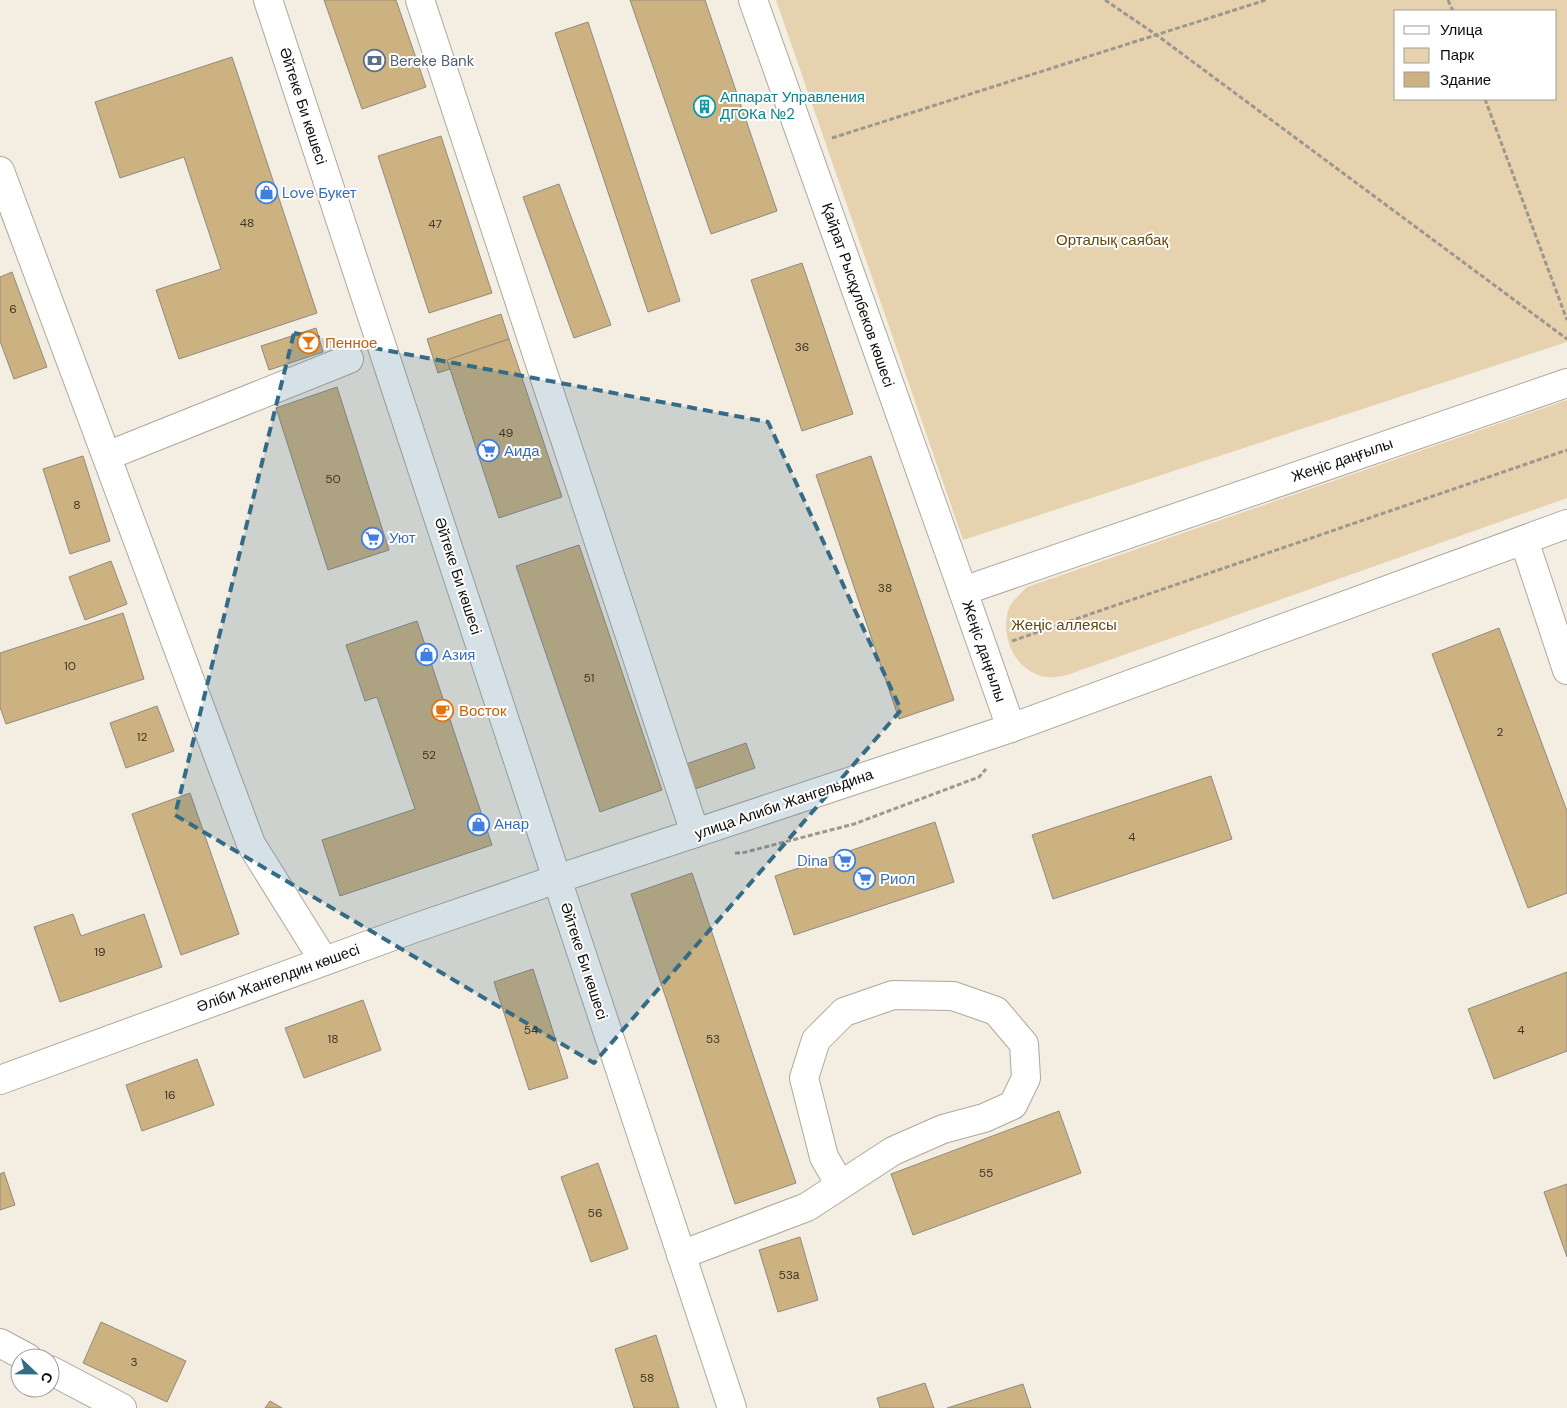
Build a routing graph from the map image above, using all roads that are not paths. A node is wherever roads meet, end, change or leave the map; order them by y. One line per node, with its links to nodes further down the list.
1 (268, 0): 14 (main road, Әйтеке Би көшесі)
2 (420, 0): 13 (main road)
3 (753, 0): 10 (main road, Қайрат Рысқұлбеков көшесі)
4 (0, 171): 7 (main road)
5 (349, 359): 7 (main road)
6 (1567, 383): 10 (main road, Жеңіс даңғылы)
7 (107, 456): 15 (main road)
8 (1567, 524): 9 (main road)
9 (1524, 540): 11 (main road); 12 (main road)
10 (963, 591): 12 (main road, Жеңіс даңғылы)
11 (1565, 657)
12 (1011, 728): 13 (main road, улица Алиби Жангельдина)
13 (696, 833): 14 (main road, улица Алиби Жангельдина)
14 (557, 878): 15 (main road, Әліби Жангелдин көшесі); 18 (main road, Әйтеке Би көшесі)
15 (324, 961): 16 (main road, Әліби Жангелдин көшесі)
16 (0, 1080)
17 (840, 1185): 17 (main road); 18 (main road)
18 (681, 1255): 21 (main road, Әйтеке Би көшесі)
19 (60, 1375): 20 (main road)
20 (122, 1408)
21 (732, 1408)

